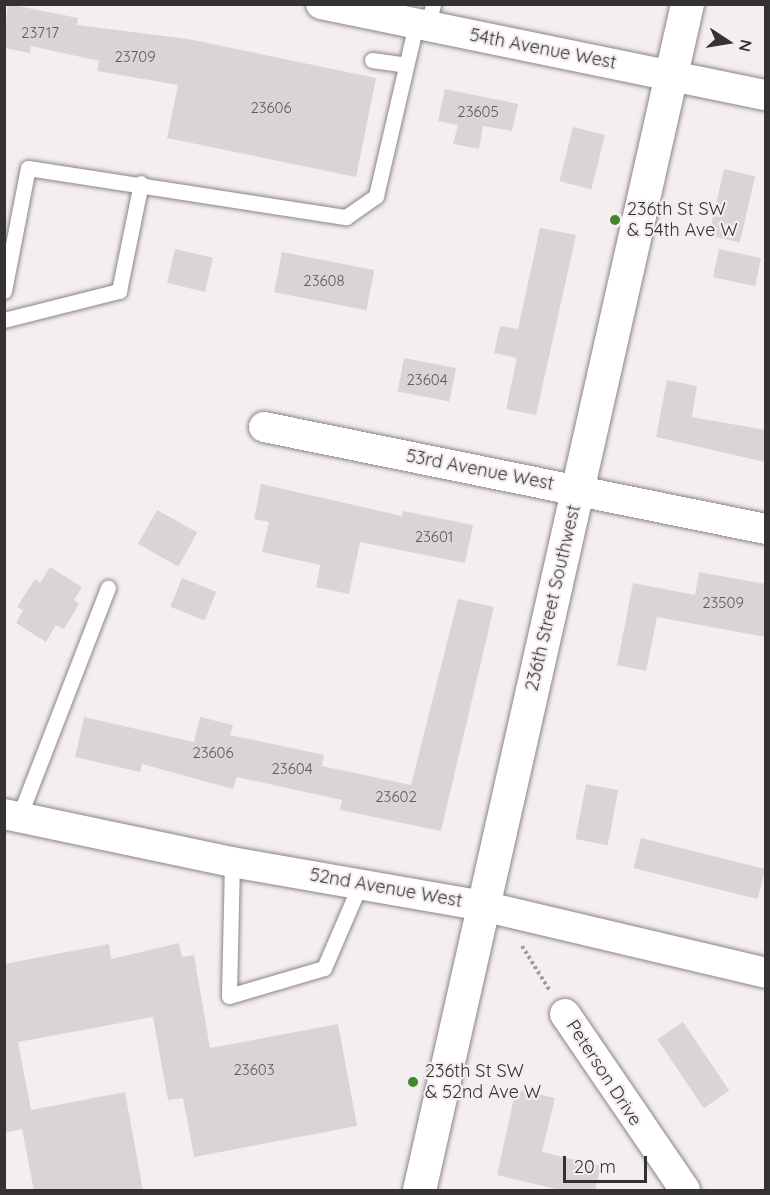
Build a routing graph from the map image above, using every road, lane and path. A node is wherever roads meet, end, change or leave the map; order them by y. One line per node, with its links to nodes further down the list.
1 (321, 4): 3 (street, 54th Avenue West)
2 (687, 4): 6 (main road, 236th Street Southwest)
3 (425, 18): 5 (lane); 6 (street, 54th Avenue West)
4 (372, 60): 5 (lane)
5 (406, 65): 8 (lane)
6 (670, 74): 7 (street, 54th Avenue West); 12 (main road, 236th Street Southwest)
7 (765, 95)
8 (141, 183): 9 (lane); 10 (lane)
9 (4, 291)
10 (4, 320)
11 (264, 427): 12 (street, 53rd Avenue West)
12 (578, 489): 13 (street, 53rd Avenue West); 18 (main road, 236th Street Southwest)
13 (765, 529)
14 (108, 588): 15 (lane)
15 (12, 815): 16 (street, 52nd Avenue West)
16 (232, 862): 17 (street, 52nd Avenue West); 17 (lane)
17 (361, 881): 18 (street, 52nd Avenue West)
18 (483, 906): 20 (street, 52nd Avenue West); 22 (main road, 236th Street Southwest)
19 (519, 941): 21 (path)
20 (765, 973)
21 (565, 1014): 23 (street, Peterson Drive)
22 (419, 1191)
23 (686, 1191)

